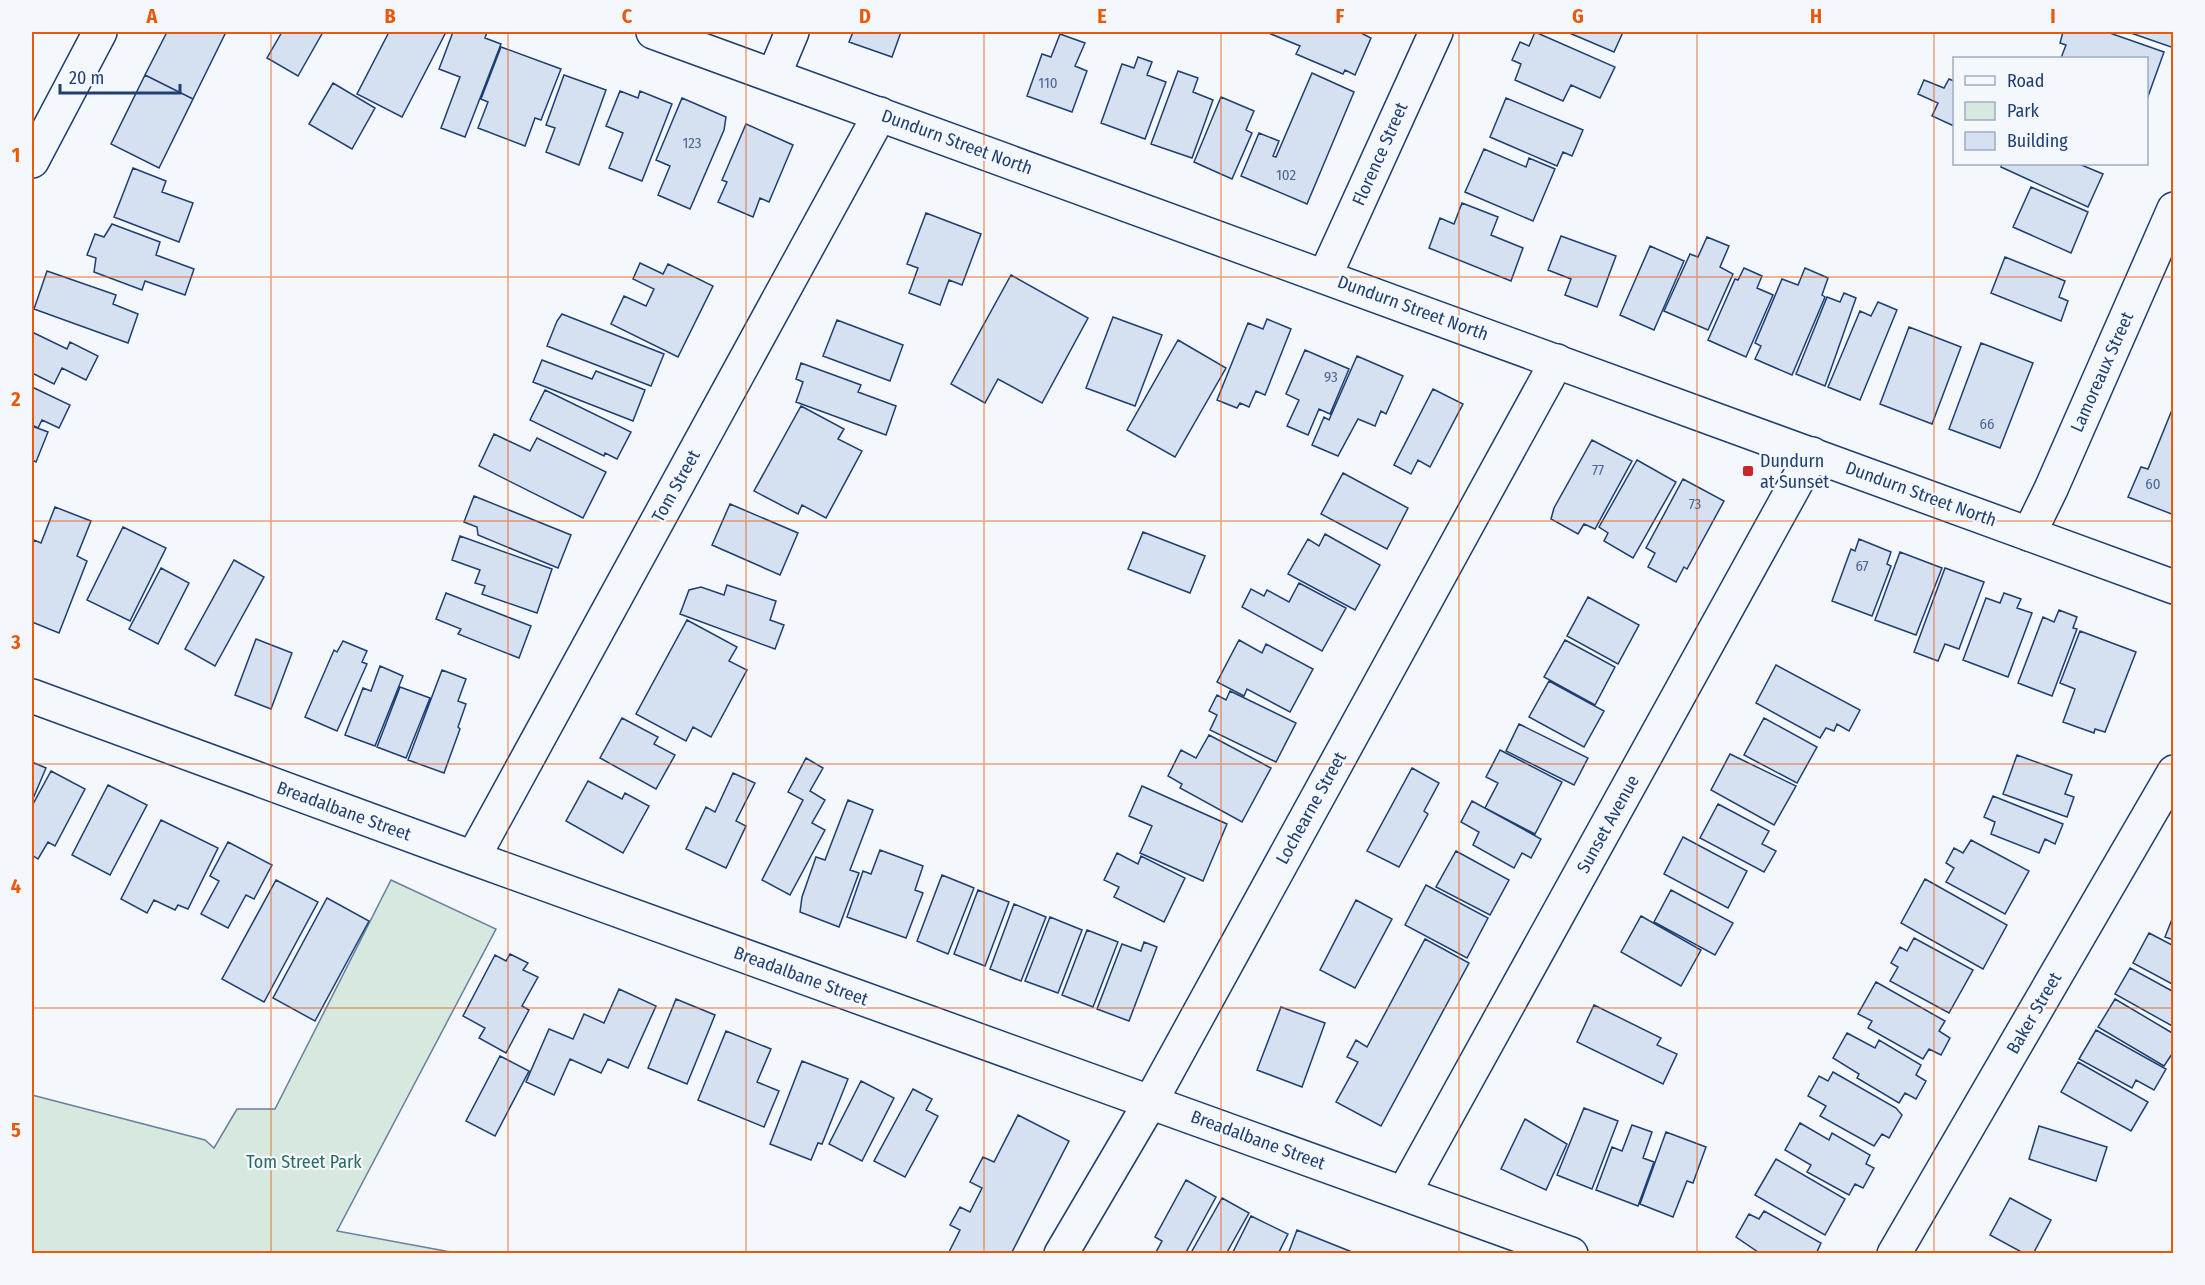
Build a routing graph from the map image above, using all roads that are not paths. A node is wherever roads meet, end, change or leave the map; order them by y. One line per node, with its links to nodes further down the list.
1 (100, 32): 7 (street)
2 (653, 32): 5 (street, Dundurn Street North)
3 (792, 32): 5 (street)
4 (1436, 32): 9 (street, Florence Street)
5 (774, 75): 6 (street, Dundurn Street North)
6 (880, 114): 9 (street, Dundurn Street North); 16 (street, Tom Street)
7 (32, 161)
8 (2174, 209): 12 (street, Lamoreaux Street)
9 (1325, 276): 10 (street, Dundurn Street North)
10 (1557, 361): 11 (street, Dundurn Street North); 17 (street, Lochearne Street)
11 (1812, 454): 12 (street, Dundurn Street North); 18 (street, Sunset Avenue)
12 (2029, 534): 13 (street, Dundurn Street North)
13 (2174, 586)
14 (32, 696): 16 (street, Breadalbane Street)
15 (2174, 772): 21 (street, Baker Street)
16 (473, 858): 17 (street, Breadalbane Street)
17 (1151, 1101): 18 (street, Breadalbane Street); 19 (street, Lochearne Street)
18 (1404, 1193): 20 (street, Breadalbane Street)
19 (1061, 1254)
20 (1571, 1254)
21 (1894, 1254)

